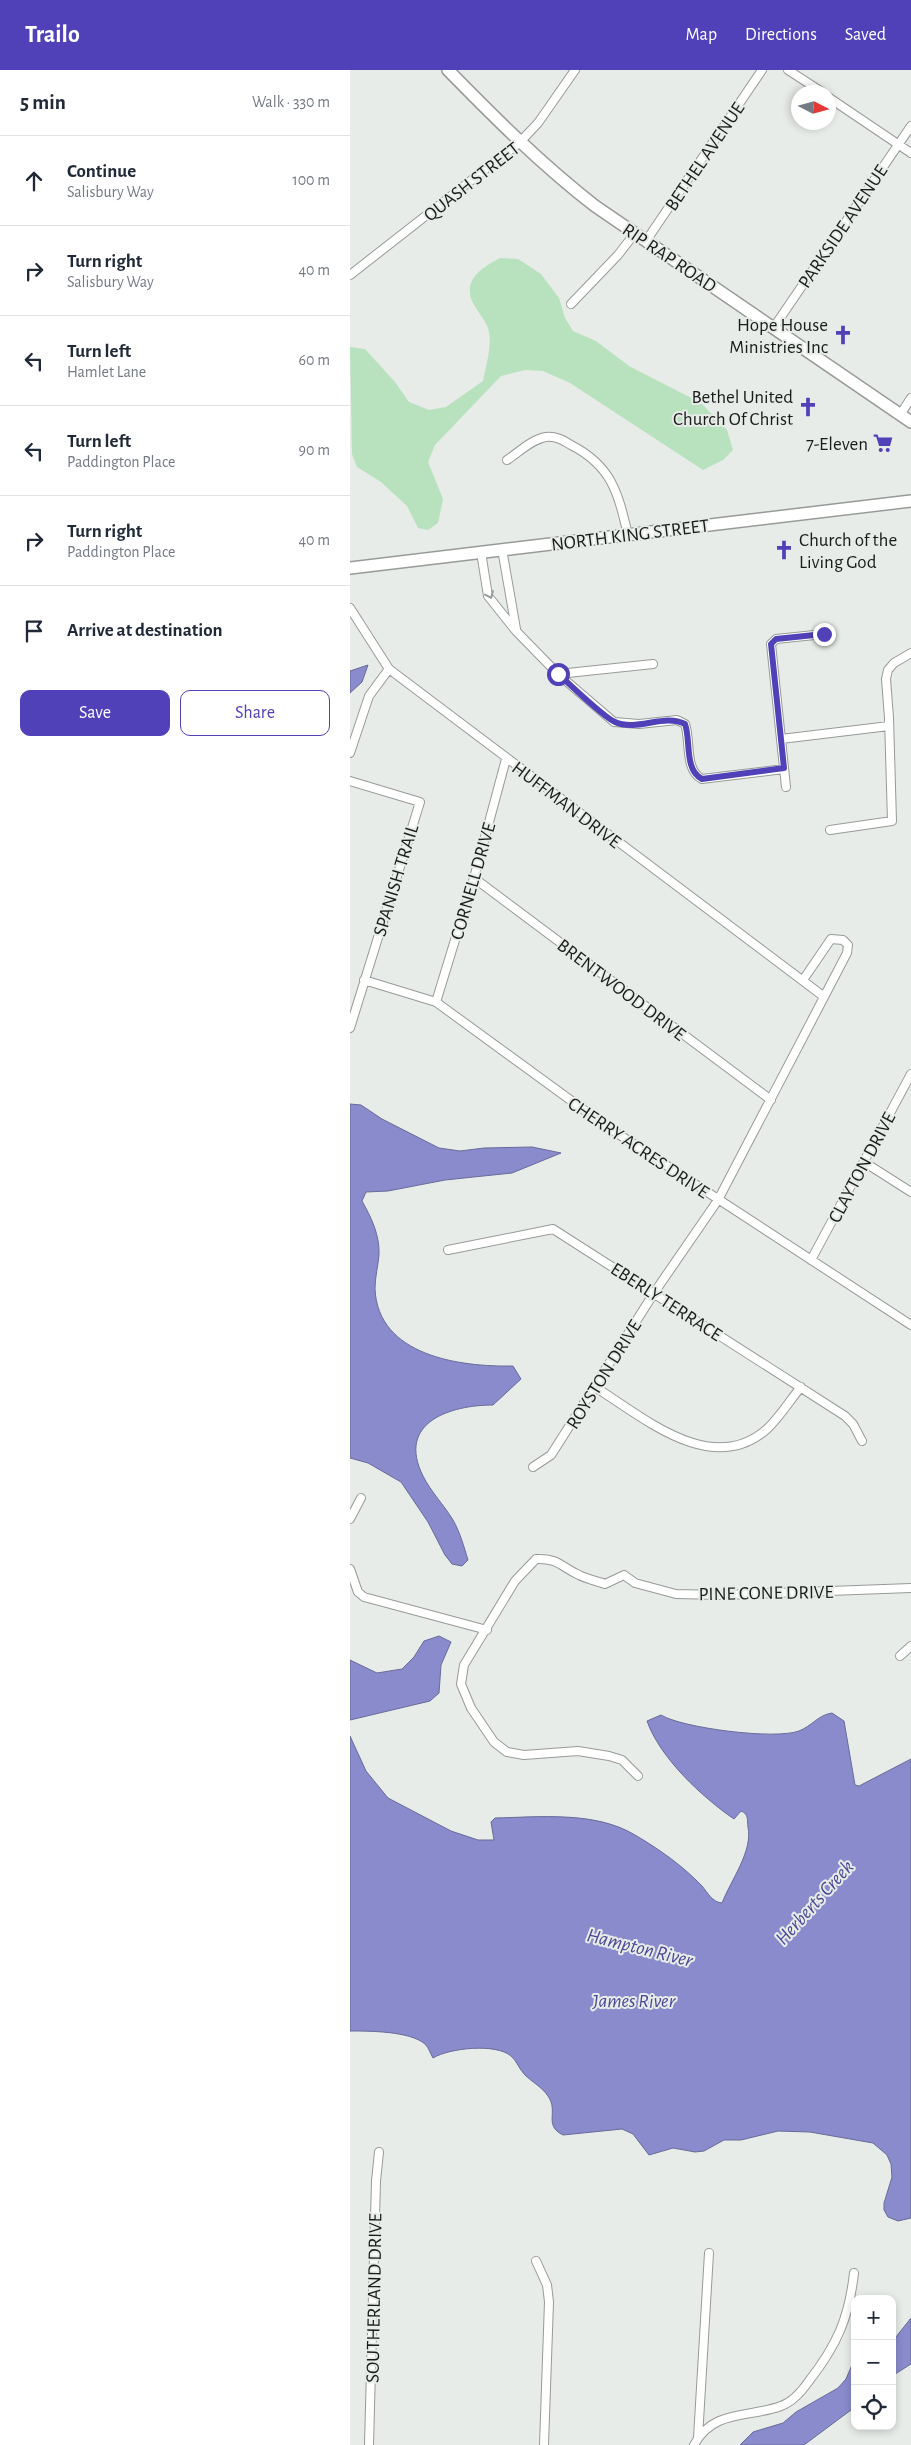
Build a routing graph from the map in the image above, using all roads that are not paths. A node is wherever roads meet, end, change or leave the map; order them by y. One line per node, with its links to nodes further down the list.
1 (448, 70): 8 (main road, RIP RAP ROAD)
2 (575, 70): 8 (street, QUASH STREET)
3 (762, 70): 12 (street, BETHEL AVENUE)
4 (788, 70): 5 (street)
5 (811, 85)
6 (836, 102): 9 (street)
7 (911, 126): 9 (street, PARKSIDE AVENUE)
8 (519, 143): 11 (main road, RIP RAP ROAD); 13 (street, QUASH STREET)
9 (898, 144): 10 (street); 15 (street, PARKSIDE AVENUE)
10 (911, 153)
11 (635, 233): 12 (main road, RIP RAP ROAD); 14 (street)
12 (646, 241): 15 (main road, RIP RAP ROAD)
13 (350, 275)
14 (571, 304)
15 (774, 327): 17 (main road, RIP RAP ROAD)
16 (911, 398): 17 (street)
17 (900, 415): 18 (main road, RIP RAP ROAD)
18 (911, 422)
19 (507, 460): 21 (street)
20 (911, 501): 21 (main road, NORTH KING STREET)
21 (628, 535): 22 (main road, NORTH KING STREET)
22 (502, 549): 23 (main road, NORTH KING STREET); 26 (street)
23 (481, 552): 24 (main road, NORTH KING STREET); 26 (street, one-way to 26)
24 (350, 568)
25 (350, 608): 30 (street, HUFFMAN DRIVE)
26 (516, 631): 31 (street)
27 (824, 634): 33 (street)
28 (911, 654): 32 (street)
29 (653, 664): 31 (street)
30 (389, 669): 34 (street); 35 (street, HUFFMAN DRIVE)
31 (558, 674): 36 (street)
32 (889, 726): 33 (street); 39 (street)
33 (781, 739): 36 (street)
34 (350, 754)
35 (506, 758): 40 (street, CORNELL DRIVE); 42 (street, HUFFMAN DRIVE)
36 (784, 768): 38 (street)
37 (350, 781): 41 (street, SPANISH TRAIL)
38 (786, 786)
39 (830, 830)
40 (474, 878): 44 (street, CORNELL DRIVE); 47 (street, BRENTWOOD DRIVE)
41 (364, 980): 44 (street, CHERRY ACRES DRIVE); 45 (street, SPANISH TRAIL)
42 (803, 980): 43 (street, HUFFMAN DRIVE); 43 (street)
43 (823, 996): 47 (street)
44 (436, 1002): 50 (street, CHERRY ACRES DRIVE)
45 (350, 1028)
46 (911, 1074): 48 (street, CLAYTON DRIVE)
47 (771, 1100): 50 (street)
48 (864, 1162): 49 (street); 52 (street, CLAYTON DRIVE)
49 (911, 1192)
50 (718, 1200): 52 (street, CHERRY ACRES DRIVE); 53 (street, ROYSTON DRIVE)
51 (448, 1250): 53 (street, EBERLY TERRACE)
52 (811, 1260): 54 (street, CHERRY ACRES DRIVE)
53 (654, 1293): 55 (street, ROYSTON DRIVE); 56 (street, EBERLY TERRACE)
54 (911, 1325)
55 (595, 1387): 56 (street); 58 (street, ROYSTON DRIVE)
56 (801, 1387): 57 (street, EBERLY TERRACE)
57 (862, 1441)
58 (533, 1467)
59 (361, 1498): 60 (street)
60 (350, 1518)
61 (350, 1569): 63 (street)
62 (911, 1588): 63 (street, PINE CONE DRIVE)
63 (488, 1630): 66 (street)
64 (911, 1646): 65 (street)
65 (900, 1656)
66 (638, 1776)
67 (380, 2152): 72 (street, SOUTHERLAND DRIVE)
68 (710, 2253): 71 (street)
69 (536, 2261): 73 (street)
70 (854, 2273): 71 (street)
71 (696, 2441)
72 (369, 2445)
73 (544, 2445)

